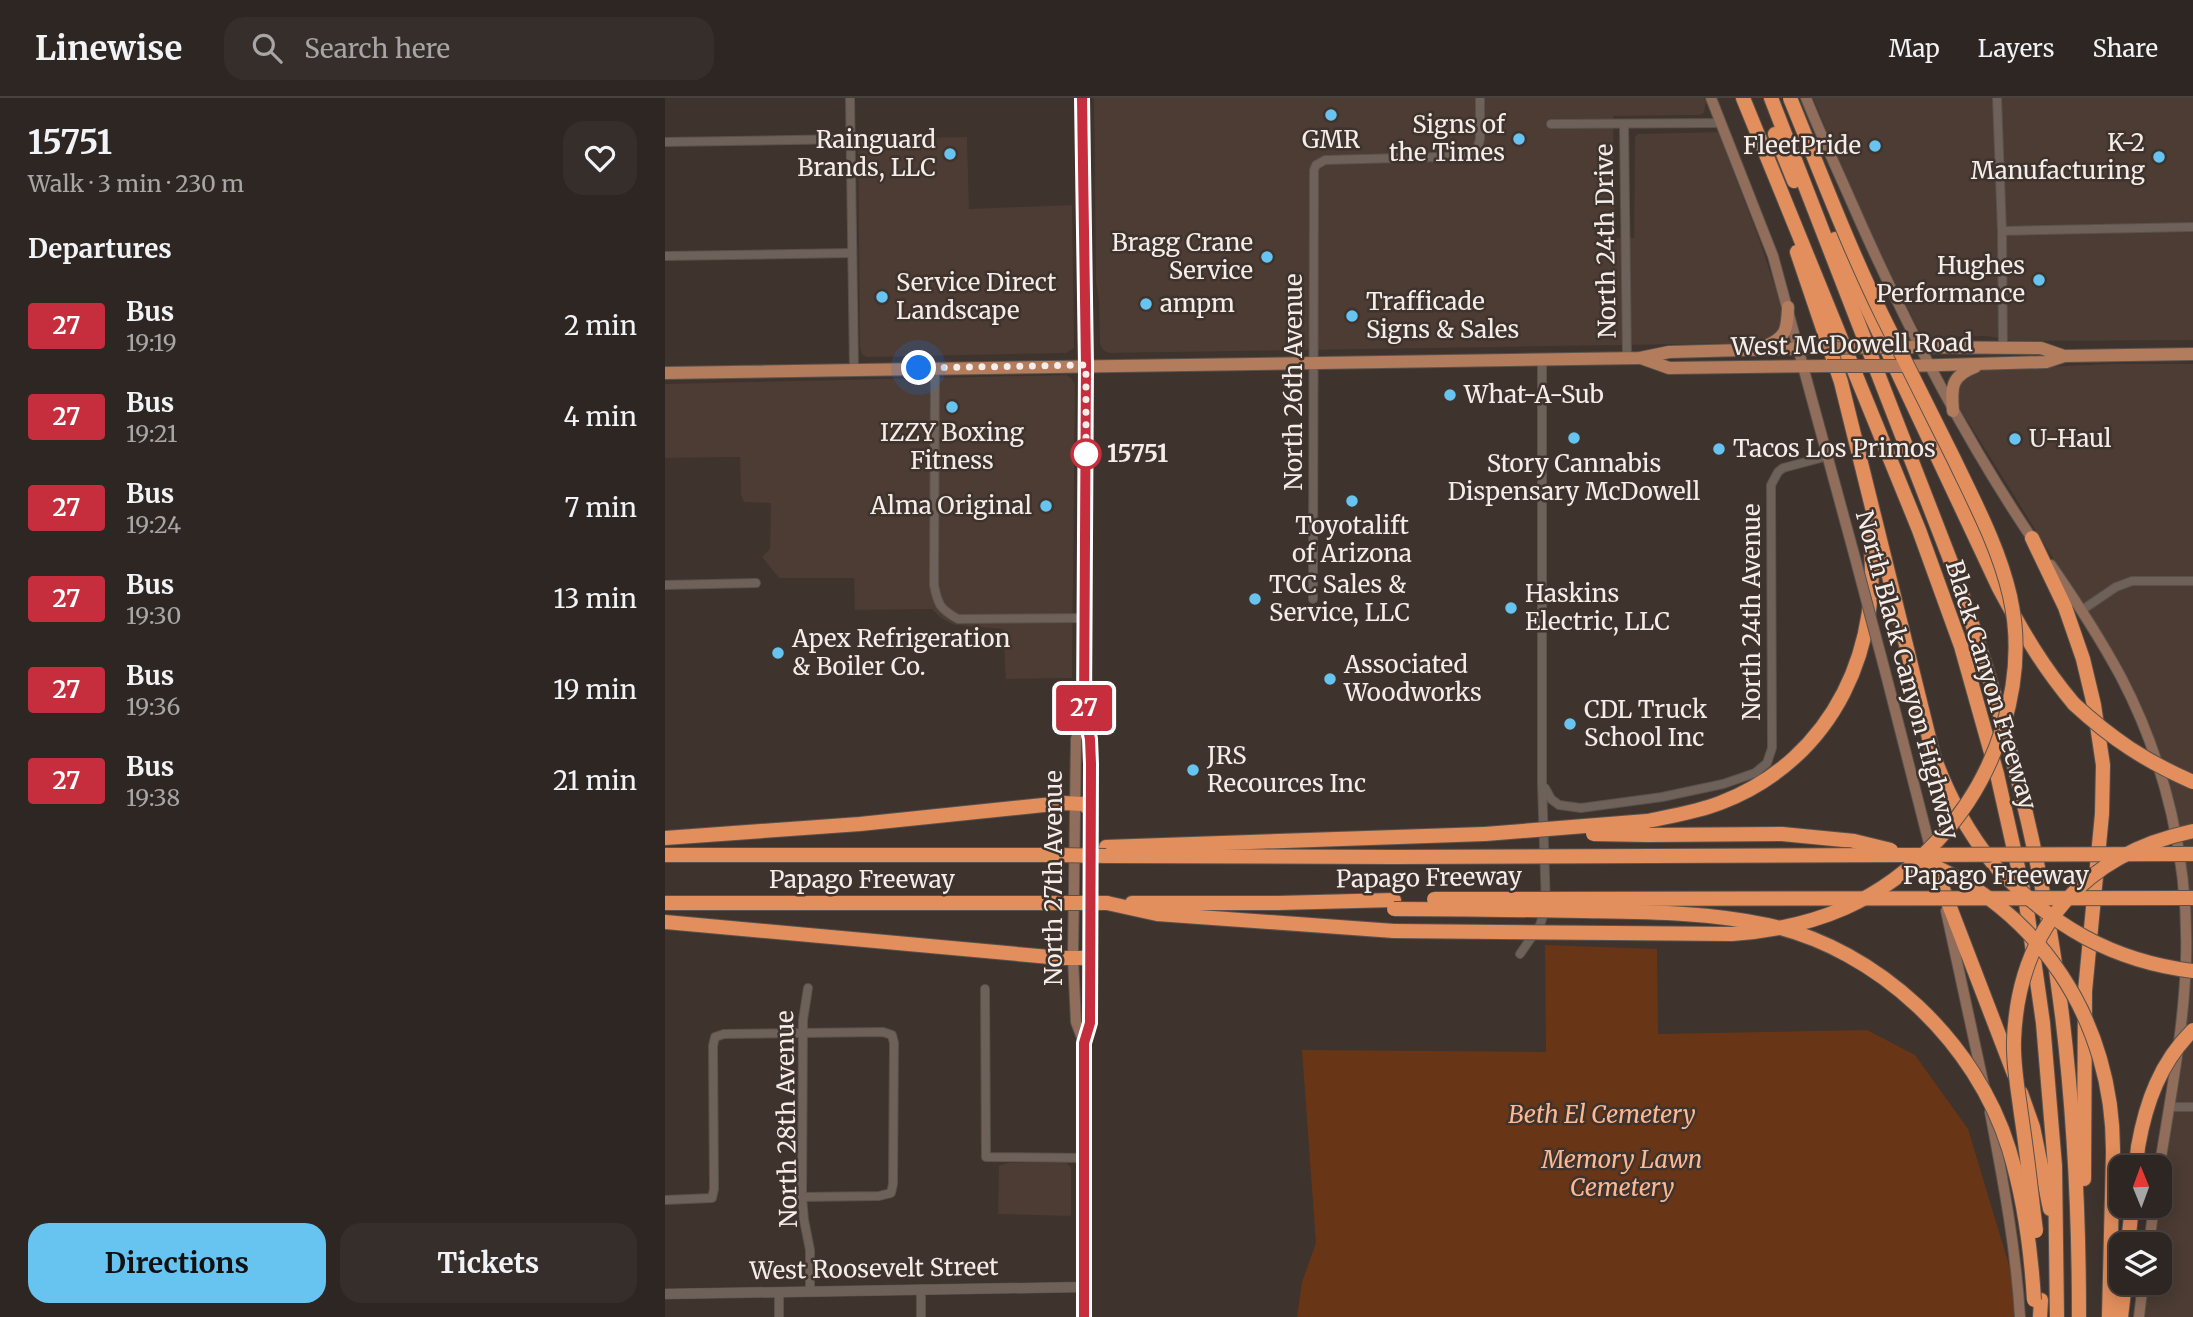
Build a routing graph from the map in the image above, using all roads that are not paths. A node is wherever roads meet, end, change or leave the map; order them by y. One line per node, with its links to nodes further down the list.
1 (850, 98): 14 (street)
2 (1081, 98): 32 (main road, North 27th Avenue)
3 (1480, 98): 31 (street, North 26th Avenue)
4 (1711, 98): 11 (main road, North Black Canyon Highway)
5 (1743, 98): 16 (highway, Black Canyon Freeway)
6 (1761, 98): 42 (highway)
7 (1771, 98): 17 (highway, Black Canyon Freeway)
8 (1790, 98): 64 (highway, bridge)
9 (1806, 98): 23 (main road)
10 (1997, 98): 19 (street)
11 (1721, 123): 13 (street); 22 (main road, North Black Canyon Highway)
12 (1551, 124): 13 (street)
13 (1624, 124): 29 (street, North 24th Drive)
14 (851, 139): 15 (street); 20 (street)
15 (665, 142)
16 (1763, 148): 41 (highway); 83 (highway, Black Canyon Freeway)
17 (1795, 159): 42 (highway, Black Canyon Freeway); 51 (highway, bridge)
18 (2193, 227): 19 (street)
19 (2002, 231): 24 (street)
20 (852, 253): 21 (street); 37 (street)
21 (665, 256)
22 (1788, 306): 25 (main road, North Black Canyon Highway); 26 (main road)
23 (1921, 347): 24 (main road, West McDowell Road); 25 (main road, West McDowell Road, bridge); 35 (main road)
24 (2003, 348): 28 (main road, West McDowell Road)
25 (1798, 349): 26 (main road, West McDowell Road); 34 (main road, North Black Canyon Highway)
26 (1759, 350): 29 (main road, West McDowell Road)
27 (2193, 354): 28 (main road, West McDowell Road)
28 (2064, 356): 33 (main road, West McDowell Road)
29 (1633, 358): 30 (main road, West McDowell Road); 34 (main road, West McDowell Road)
30 (1542, 359): 31 (main road, West McDowell Road); 52 (street)
31 (1314, 362): 32 (main road, West McDowell Road); 47 (street, North 26th Avenue)
32 (1086, 365): 36 (main road, West McDowell Road); 49 (main road, North 27th Avenue)
33 (1981, 365): 35 (main road, West McDowell Road); 39 (main road)
34 (1803, 366): 35 (main road, West McDowell Road, bridge); 40 (main road, North Black Canyon Highway)
35 (1930, 366): 39 (main road)
36 (935, 368): 37 (main road, West McDowell Road); 49 (street)
37 (854, 369): 38 (main road, West McDowell Road)
38 (665, 373)
39 (1953, 411): 43 (main road)
40 (1828, 456): 52 (street, North 24th Avenue); 61 (main road, North Black Canyon Highway, bridge)
41 (1862, 471): 55 (highway); 70 (highway, bridge)
42 (1938, 526): 84 (highway, Black Canyon Freeway)
43 (2032, 538): 48 (main road); 84 (highway)
44 (2193, 581): 48 (street)
45 (757, 583): 46 (street)
46 (665, 585)
47 (1313, 599)
48 (2082, 610): 76 (main road)
49 (1085, 618): 50 (main road, North 27th Avenue)
50 (1084, 712): 53 (main road, North 27th Avenue); 54 (main road, North 27th Avenue)
51 (2193, 782)
52 (1542, 783): 67 (street)
53 (1075, 802): 54 (highway); 57 (highway); 68 (main road, North 27th Avenue)
54 (1090, 809): 69 (main road, North 27th Avenue)
55 (1647, 828): 58 (highway, bridge); 100 (highway, bridge)
56 (2193, 831): 92 (highway, bridge)
57 (665, 838)
58 (1106, 851): 59 (highway, Papago Freeway, bridge); 60 (highway, Papago Freeway, bridge)
59 (2193, 854)
60 (665, 855)
61 (1938, 876): 83 (highway); 96 (main road, North Black Canyon Highway)
62 (2193, 898): 65 (highway, Papago Freeway, bridge)
63 (665, 903): 64 (highway, Papago Freeway, bridge)
64 (1107, 903): 65 (highway, Papago Freeway)
65 (1394, 904): 92 (highway, bridge)
66 (665, 922): 68 (highway)
67 (1520, 954)
68 (1073, 958): 69 (highway); 75 (main road, North 27th Avenue)
69 (1090, 958): 75 (main road, North 27th Avenue)
70 (2193, 971)
71 (808, 988): 74 (street, North 28th Avenue)
72 (985, 989): 80 (street)
73 (2193, 1030): 78 (highway, bridge)
74 (803, 1033): 81 (street, North 28th Avenue); 81 (street); 82 (street)
75 (1084, 1043): 80 (main road, North 27th Avenue)
76 (2169, 1107): 77 (street); 79 (main road)
77 (2193, 1107)
78 (2137, 1155)
79 (2161, 1155)
80 (1085, 1158): 85 (main road, North 27th Avenue)
81 (802, 1197): 87 (street, North 28th Avenue)
82 (665, 1200)
83 (2056, 1242): 98 (highway, Black Canyon Freeway)
84 (2079, 1279): 99 (highway, Black Canyon Freeway)
85 (1084, 1287): 86 (street, West Roosevelt Street); 95 (main road, North 27th Avenue)
86 (922, 1289): 87 (street, West Roosevelt Street); 94 (street)
87 (810, 1291): 88 (street, West Roosevelt Street)
88 (779, 1292): 89 (street, West Roosevelt Street); 93 (street)
89 (665, 1294)
90 (2124, 1295): 101 (highway)
91 (2142, 1295): 102 (main road)
92 (2037, 1300): 97 (highway)
93 (779, 1317)
94 (921, 1317)
95 (1084, 1317)
96 (2020, 1317)
97 (2037, 1317)
98 (2057, 1317)
99 (2079, 1317)
100 (2109, 1317)
101 (2121, 1317)
102 (2139, 1317)

